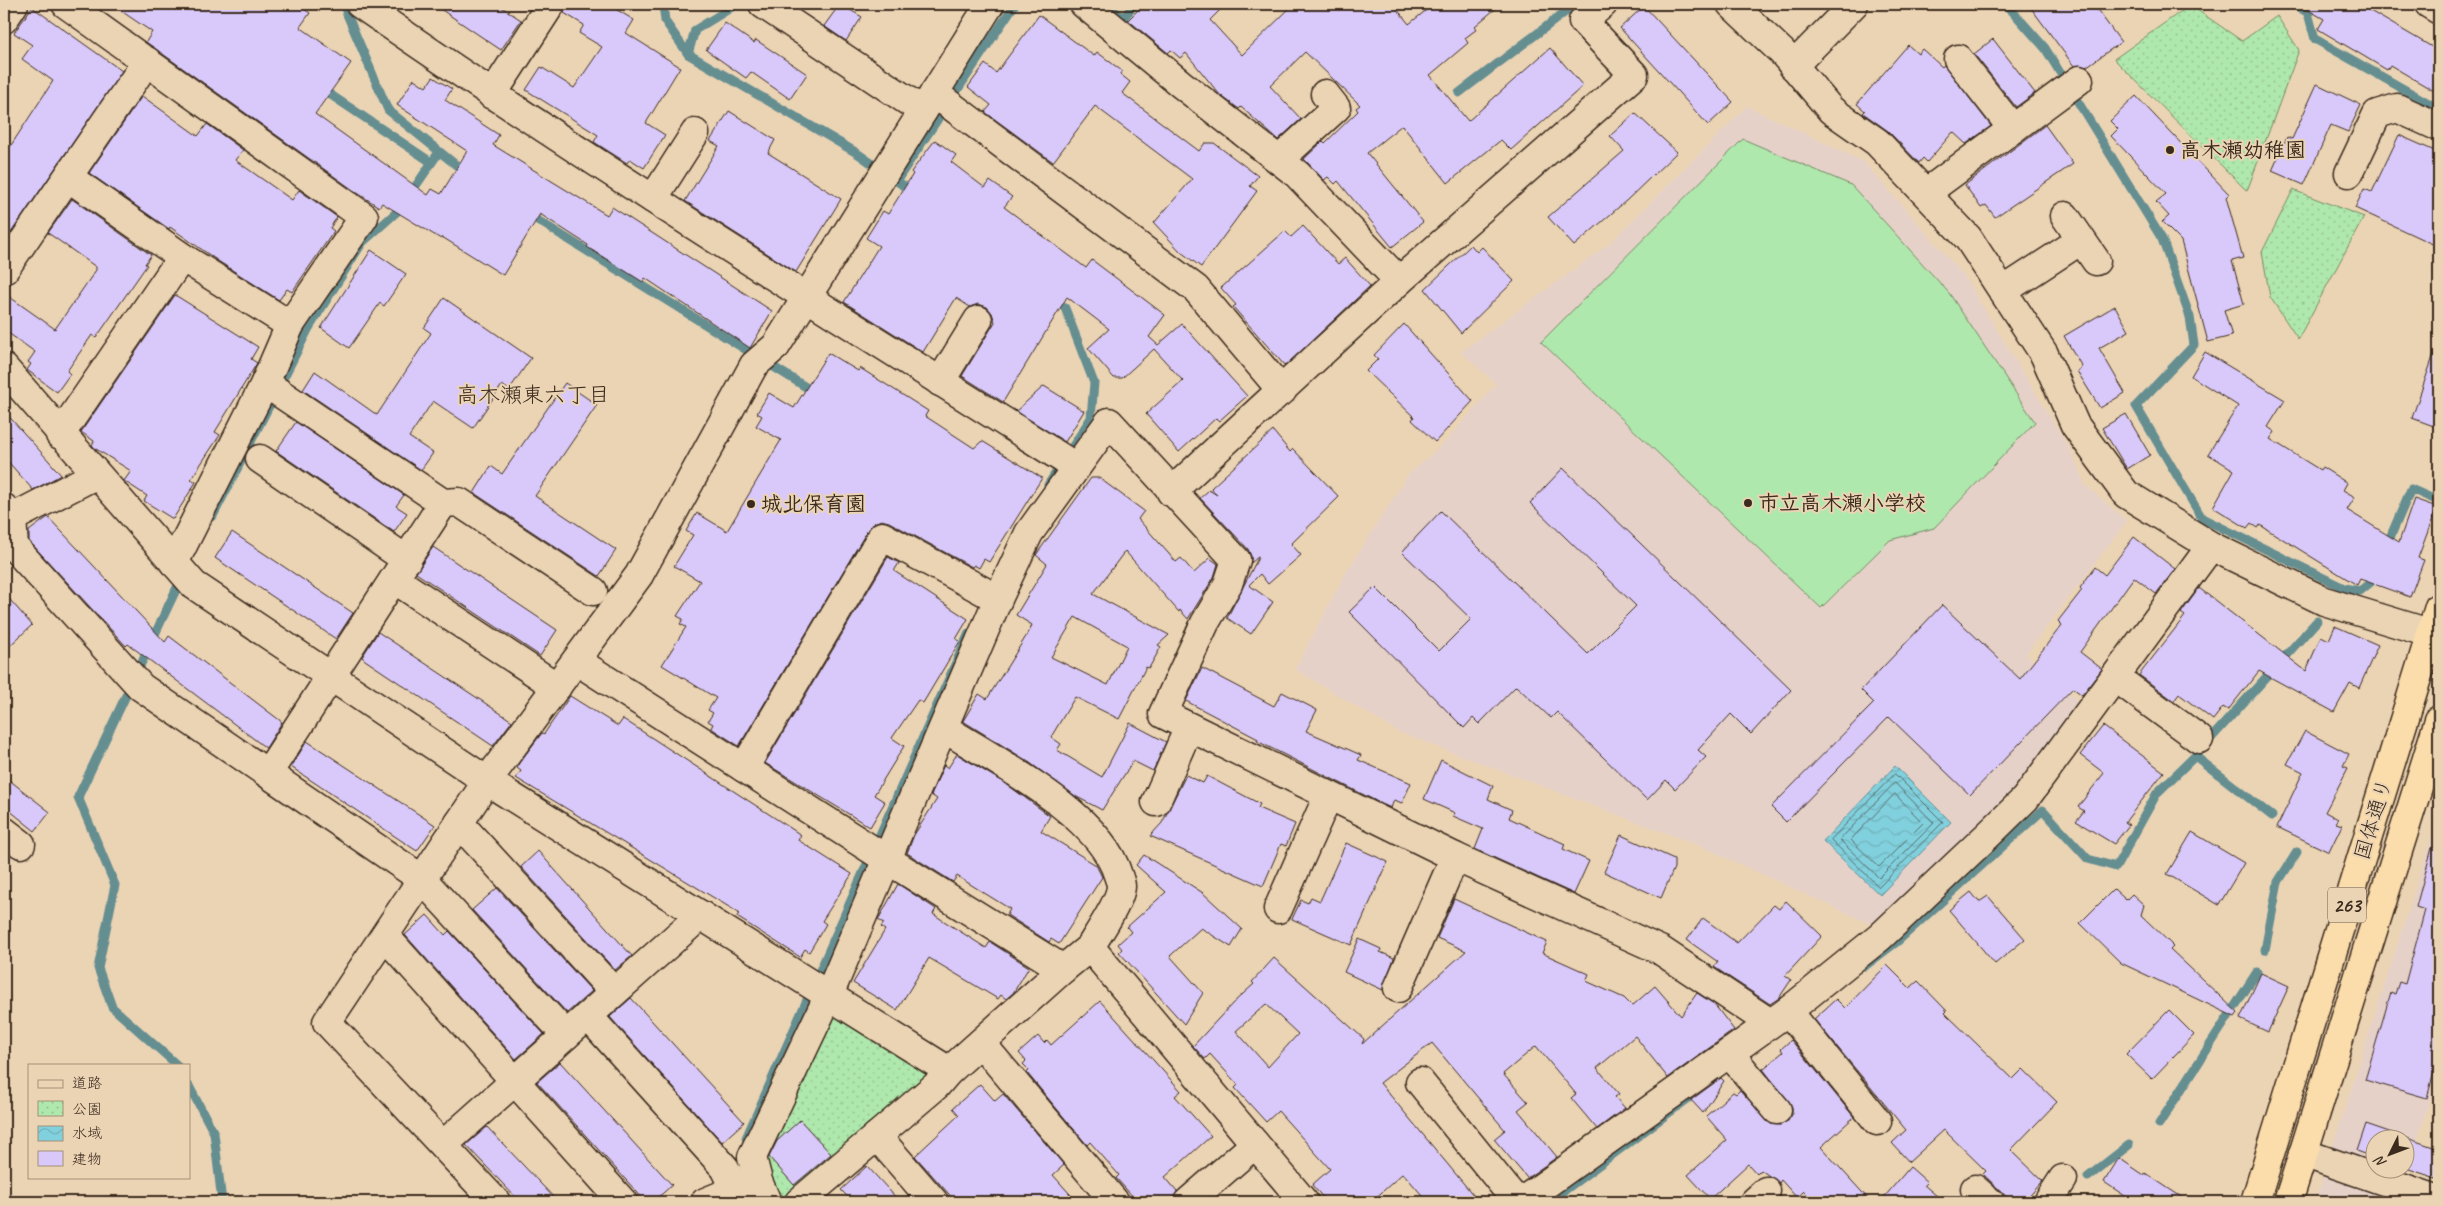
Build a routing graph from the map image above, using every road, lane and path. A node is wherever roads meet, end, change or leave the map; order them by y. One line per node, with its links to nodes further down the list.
1 (14, 4): 13 (street)
2 (66, 4): 15 (street)
3 (360, 4): 19 (street)
4 (551, 4): 19 (street)
5 (763, 4): 20 (street)
6 (990, 4): 20 (street)
7 (1084, 4): 24 (street)
8 (1603, 4): 32 (street)
9 (1731, 4): 16 (street)
10 (1854, 4): 16 (street)
11 (2429, 4): 12 (street)
12 (2439, 10)
13 (4, 19)
14 (1958, 59): 22 (street)
15 (147, 61): 26 (street); 36 (street)
16 (1793, 66): 27 (street)
17 (2072, 85): 22 (street)
18 (1325, 94): 24 (street)
19 (492, 95): 28 (street)
20 (939, 103): 34 (street); 40 (street)
21 (2439, 127): 25 (street)
22 (2013, 129): 27 (street)
23 (695, 133): 28 (street)
24 (1279, 160): 32 (street)
25 (2350, 174)
26 (68, 177): 30 (street); 31 (street)
27 (1927, 192): 33 (street)
28 (653, 200): 34 (street)
29 (2065, 216): 33 (street)
30 (182, 257): 36 (street); 41 (street)
31 (4, 270)
32 (1399, 281): 40 (street)
33 (2003, 291): 48 (street)
34 (806, 298): 38 (street); 56 (street)
35 (978, 320): 38 (street)
36 (290, 325): 39 (street)
37 (4, 368): 41 (street)
38 (940, 382): 43 (street)
39 (274, 390): 46 (street); 50 (street)
40 (1282, 391): 45 (street)
41 (60, 435): 44 (street)
42 (260, 459): 51 (street)
43 (1067, 462): 45 (street); 53 (street)
44 (95, 475): 47 (street); 50 (street)
45 (1171, 492): 61 (street)
46 (444, 503): 51 (street); 52 (street)
47 (8, 513): 49 (street)
48 (2211, 546): 55 (street); 57 (street)
49 (9, 553): 65 (street)
50 (174, 563): 58 (street)
51 (400, 570): 58 (street); 59 (street)
52 (593, 590)
53 (990, 594): 62 (street); 64 (street)
54 (2439, 607): 55 (highway, 国体通り / 263)
55 (2435, 634): 108 (highway, 国体通り / 263)
56 (577, 661): 59 (street); 64 (street)
57 (2116, 676): 63 (street); 82 (street)
58 (332, 678): 65 (street); 66 (street)
59 (557, 688): 66 (street)
60 (2439, 720): 94 (highway, 国体通り / 263)
61 (1189, 727): 67 (street); 68 (street)
62 (944, 728): 70 (street); 76 (street)
63 (2199, 739)
64 (744, 768): 70 (street)
65 (268, 774): 72 (street)
66 (486, 781): 69 (street); 74 (street)
67 (1328, 796): 71 (street); 73 (street)
68 (1156, 802)
69 (459, 823): 72 (street); 80 (street)
70 (878, 853): 77 (street); 78 (street)
71 (1455, 857): 79 (street); 82 (street)
72 (422, 879): 75 (street); 83 (street)
73 (1278, 909)
74 (701, 915): 78 (street); 80 (street)
75 (385, 936): 87 (street); 93 (street)
76 (1090, 947): 77 (street); 92 (street)
77 (1063, 968): 84 (street)
78 (819, 988): 86 (street); 96 (street)
79 (1398, 988)
80 (614, 992): 81 (street)
81 (588, 1016): 83 (street); 96 (street)
82 (1786, 1021): 85 (street); 90 (street)
83 (566, 1036): 87 (street)
84 (981, 1043): 86 (street); 103 (street)
85 (1736, 1063): 89 (street); 106 (street)
86 (949, 1071): 91 (street)
87 (514, 1081): 93 (street); 99 (street)
88 (1420, 1082): 106 (street)
89 (1777, 1110)
90 (1877, 1120)
91 (877, 1136): 101 (street); 102 (street)
92 (1256, 1144): 104 (street); 105 (street)
93 (443, 1145): 98 (street)
94 (2303, 1153): 97 (street); 109 (highway, 国体通り / 263)
95 (2064, 1179): 107 (street)
96 (753, 1191): 100 (street)
97 (2439, 1200)
98 (496, 1202)
99 (623, 1202)
100 (704, 1202)
101 (799, 1202)
102 (934, 1202)
103 (1115, 1202)
104 (1188, 1202)
105 (1304, 1202)
106 (1519, 1202)
107 (2048, 1202)
108 (2255, 1202)
109 (2288, 1202)

